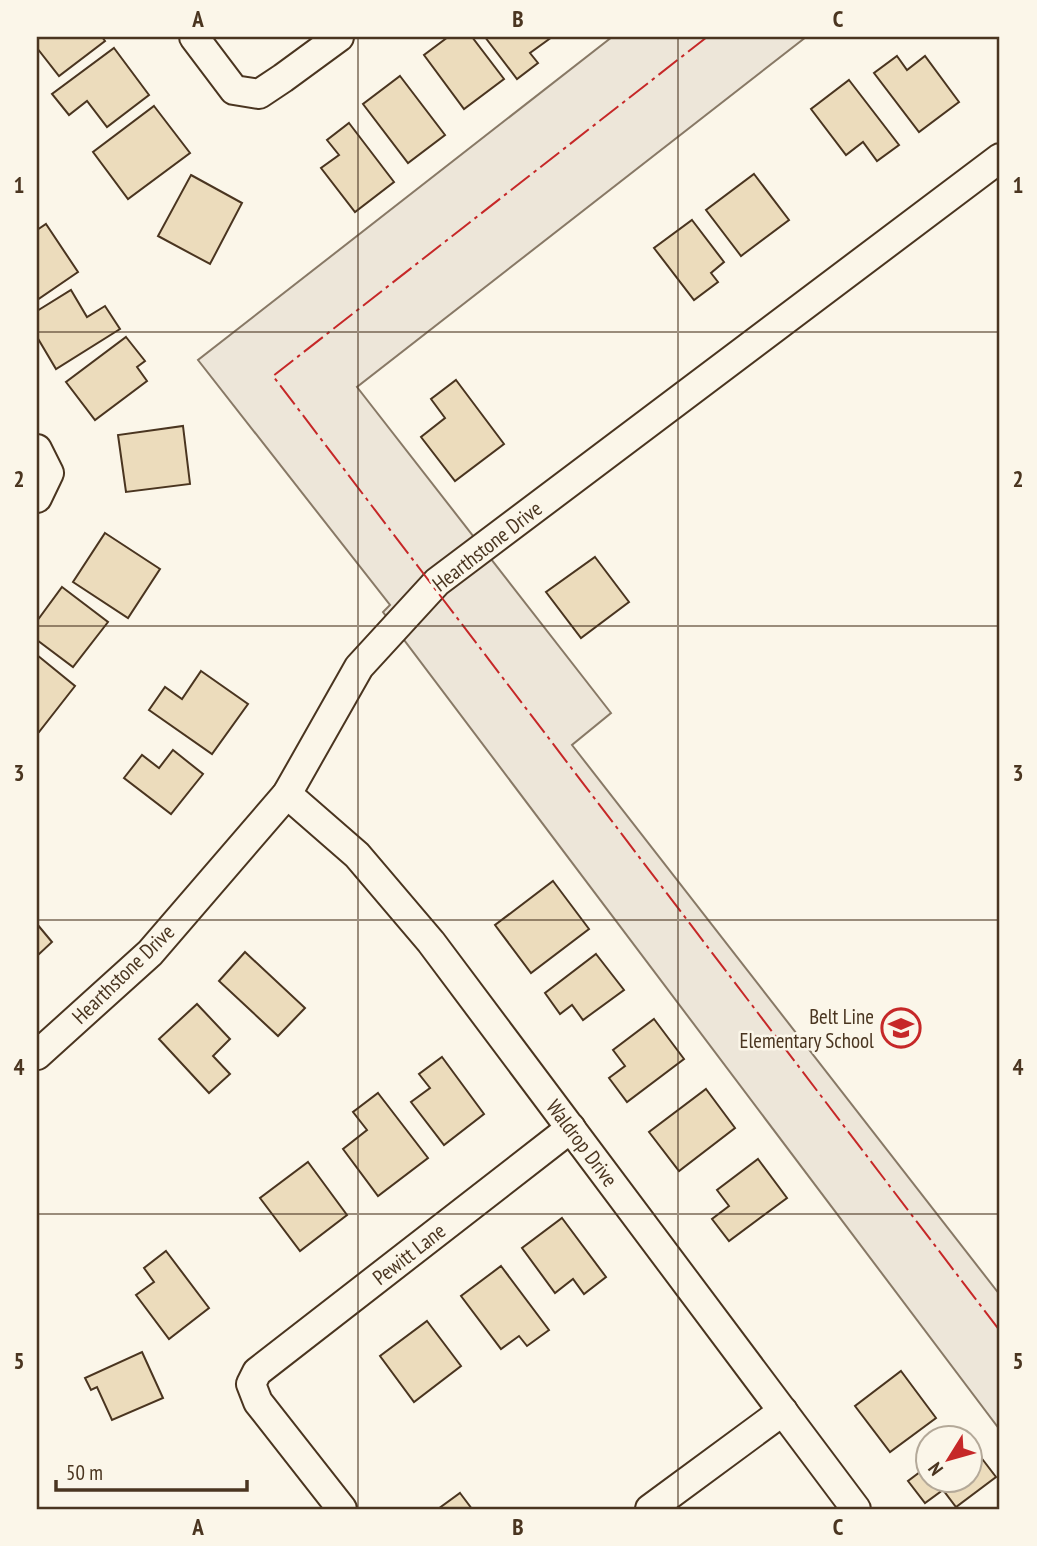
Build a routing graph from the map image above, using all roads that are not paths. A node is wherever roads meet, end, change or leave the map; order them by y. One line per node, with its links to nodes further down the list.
1 (194, 37): 2 (street)
2 (339, 37)
3 (1000, 158): 6 (street, Hearthstone Drive)
4 (37, 449): 5 (street)
5 (37, 498)
6 (287, 794): 7 (street, Hearthstone Drive); 8 (street, Waldrop Drive)
7 (37, 1055)
8 (571, 1128): 9 (street, Waldrop Drive); 10 (street, Pewitt Lane)
9 (783, 1411): 11 (street); 12 (street, Waldrop Drive)
10 (342, 1509)
11 (650, 1509)
12 (856, 1509)

